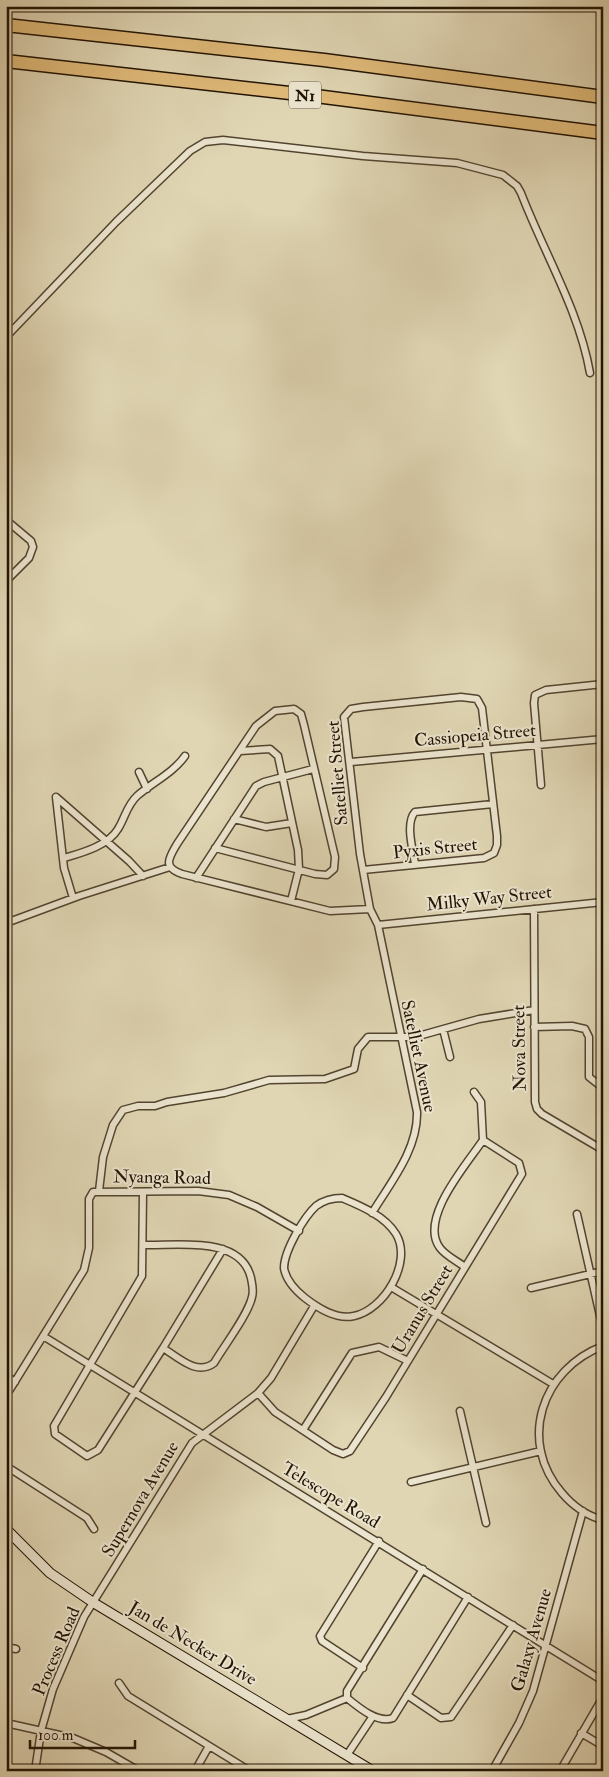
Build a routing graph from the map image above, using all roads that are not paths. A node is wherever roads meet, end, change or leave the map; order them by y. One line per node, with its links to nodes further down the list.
1 (6, 25): 3 (highway, N1)
2 (6, 61): 6 (highway, N1)
3 (551, 90): 4 (highway); 5 (highway, N1)
4 (603, 92)
5 (603, 97)
6 (603, 133)
7 (6, 337): 8 (street)
8 (590, 373)
9 (6, 520): 10 (street)
10 (6, 581)
11 (603, 684): 13 (street)
12 (603, 739): 13 (street, Cassiopeia Street)
13 (537, 744): 14 (street, Cassiopeia Street); 21 (street)
14 (485, 750): 17 (street, Cassiopeia Street); 17 (street, Satelliet Street); 23 (street, Pyxis Street)
15 (240, 751): 18 (street); 20 (street); 30 (street)
16 (186, 756): 22 (street)
17 (350, 762): 32 (street, Satelliet Street)
18 (314, 769): 20 (street); 31 (street)
19 (138, 772): 22 (street)
20 (283, 777): 24 (street); 25 (street)
21 (541, 785)
22 (147, 788): 26 (street)
23 (493, 804): 29 (street, Pyxis Street); 29 (street)
24 (234, 819): 25 (street); 27 (street)
25 (292, 823): 31 (street)
26 (106, 841): 28 (street); 28 (street); 33 (street)
27 (215, 848): 31 (street); 34 (street)
28 (64, 858): 35 (street)
29 (415, 864): 32 (street, Pyxis Street)
30 (170, 867): 33 (street); 34 (street)
31 (298, 869): 36 (street)
32 (363, 870): 39 (street, Satelliet Street)
33 (143, 876): 35 (street)
34 (196, 878): 36 (street)
35 (73, 898): 40 (street)
36 (291, 902): 39 (street)
37 (603, 902): 38 (street, Milky Way Street)
38 (534, 909): 41 (street, Milky Way Street); 42 (street, Nova Street)
39 (370, 910): 41 (street, Satelliet Street)
40 (6, 923)
41 (378, 925): 45 (street, Satelliet Avenue)
42 (534, 1010): 43 (street, Nova Street); 44 (street)
43 (534, 1027): 47 (street); 50 (street, Nova Street)
44 (444, 1029): 45 (street); 46 (street)
45 (400, 1036): 51 (street); 53 (street, Satelliet Avenue)
46 (450, 1057)
47 (603, 1088)
48 (474, 1092): 49 (street)
49 (483, 1140): 58 (street); 58 (street, Uranus Street)
50 (603, 1150)
51 (99, 1191): 52 (street, Nyanga Road); 66 (street, Nyanga Road)
52 (143, 1192): 55 (street, Nyanga Road); 56 (street)
53 (372, 1213): 55 (street); 61 (street)
54 (577, 1214): 60 (street)
55 (298, 1231): 63 (street)
56 (144, 1245): 57 (street); 70 (street)
57 (222, 1249): 68 (street); 68 (street)
58 (465, 1267): 64 (street, Uranus Street)
59 (603, 1271): 60 (street)
60 (590, 1274): 62 (street); 65 (street)
61 (391, 1287): 63 (street); 64 (street)
62 (531, 1288)
63 (314, 1306): 75 (street, Supernova Avenue)
64 (438, 1314): 69 (street, Uranus Street); 73 (street)
65 (603, 1330)
66 (43, 1336): 70 (street, Telescope Road); 72 (street, Nyanga Road)
67 (603, 1346): 73 (street)
68 (163, 1348): 74 (street)
69 (408, 1361): 78 (street); 78 (street, Uranus Street)
70 (91, 1365): 74 (street, Telescope Road); 74 (street)
71 (6, 1376): 72 (street)
72 (15, 1382): 76 (street, Nyanga Road)
73 (553, 1384): 80 (street)
74 (135, 1392): 79 (street, Telescope Road)
75 (258, 1393): 78 (street, Uranus Street); 79 (street, Supernova Avenue)
76 (6, 1396)
77 (460, 1411): 82 (street)
78 (303, 1430)
79 (203, 1434): 89 (street, Telescope Road); 92 (street, Supernova Avenue)
80 (541, 1451): 82 (street); 84 (street)
81 (6, 1466): 87 (street)
82 (472, 1467): 83 (street); 86 (street)
83 (412, 1482)
84 (583, 1511): 85 (street); 95 (street, Galaxy Avenue)
85 (603, 1520)
86 (486, 1524)
87 (94, 1528)
88 (6, 1529): 92 (main road, Jan de Necker Drive)
89 (379, 1541): 90 (street, Telescope Road); 97 (street)
90 (423, 1569): 91 (street, Telescope Road); 97 (street)
91 (468, 1597): 93 (street, Telescope Road); 100 (street)
92 (94, 1603): 104 (main road, Jan de Necker Drive); 106 (street, Process Road)
93 (513, 1625): 95 (street, Telescope Road); 100 (street)
94 (6, 1647): 96 (street)
95 (545, 1647): 98 (street, Telescope Road); 118 (street, Galaxy Avenue)
96 (16, 1649)
97 (363, 1668): 102 (street)
98 (603, 1681)
99 (119, 1683): 108 (street)
100 (407, 1696): 103 (street)
101 (603, 1697): 107 (street)
102 (347, 1698): 103 (street); 104 (street)
103 (373, 1716): 110 (street)
104 (287, 1719): 110 (main road, Jan de Necker Drive)
105 (6, 1723): 106 (street)
106 (41, 1731): 111 (street); 112 (street, Process Road)
107 (581, 1733): 109 (street); 119 (street)
108 (210, 1746): 115 (street); 116 (street)
109 (603, 1746)
110 (347, 1755): 117 (main road, Jan de Necker Drive)
111 (127, 1763): 113 (street); 114 (street)
112 (35, 1771)
113 (122, 1771)
114 (139, 1771)
115 (195, 1771)
116 (250, 1771)
117 (373, 1771)
118 (492, 1771)
119 (560, 1771)

